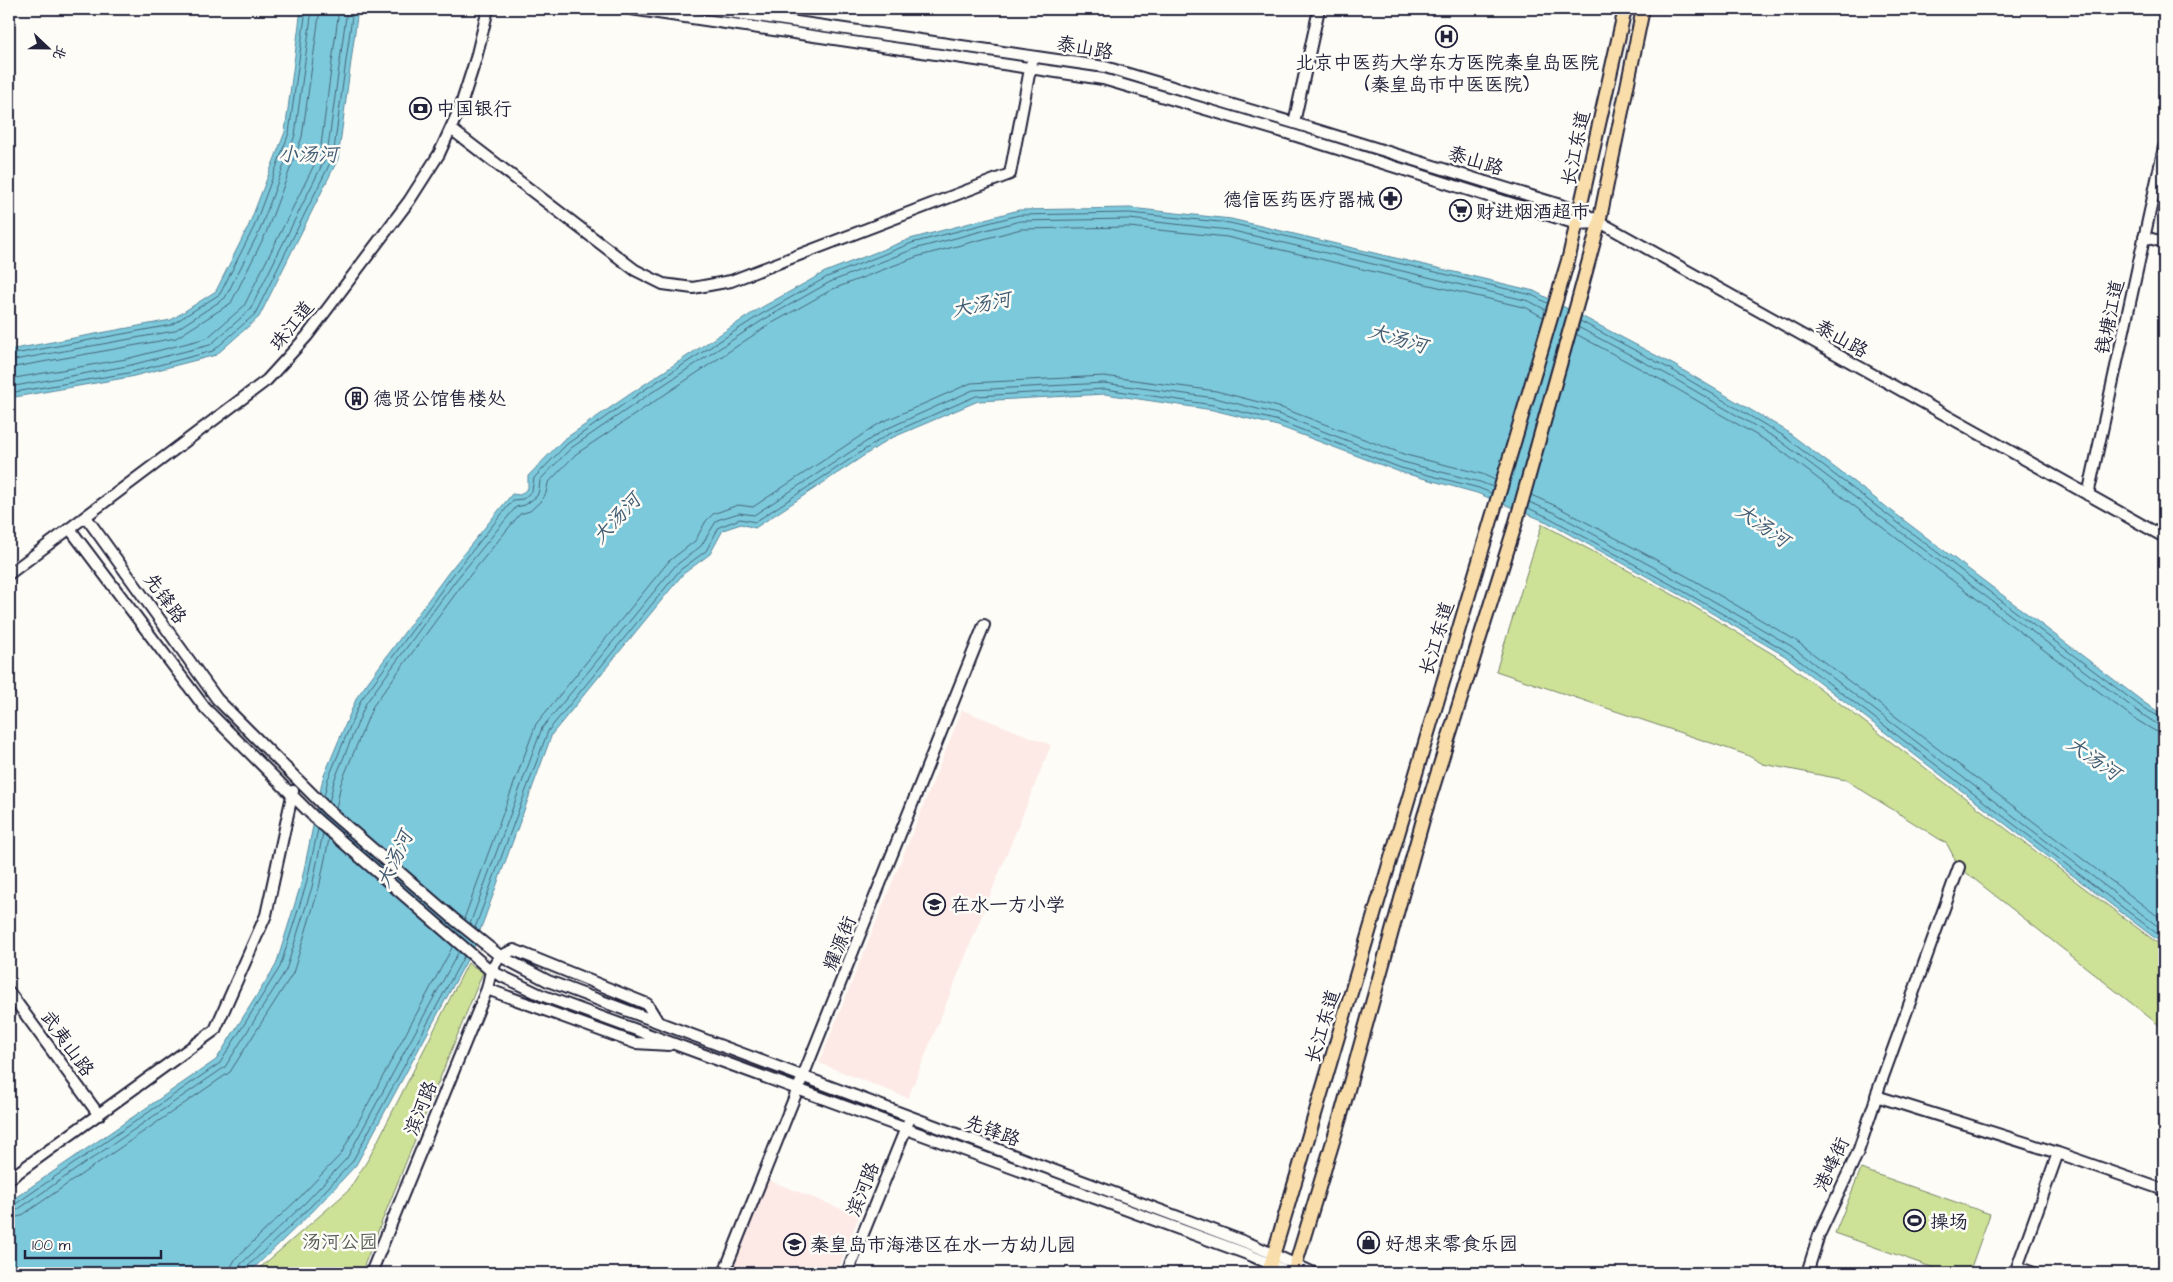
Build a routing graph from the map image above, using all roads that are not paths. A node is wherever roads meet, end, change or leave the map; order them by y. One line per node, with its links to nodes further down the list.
1 (488, 9): 10 (street, 珠江道)
2 (631, 9): 8 (street)
3 (708, 9): 7 (street, 泰山路)
4 (1319, 9): 9 (street)
5 (1625, 9): 12 (main road, 长江东道)
6 (1643, 9): 13 (main road, 长江东道)
7 (1032, 56): 8 (street); 9 (street, 泰山路)
8 (1030, 69): 10 (street); 14 (street)
9 (1294, 123): 12 (street, 泰山路)
10 (451, 129): 18 (street, 珠江道)
11 (2164, 147): 15 (street, 钱塘江道)
12 (1580, 211): 13 (street, 泰山路); 14 (main road, 长江东道)
13 (1599, 223): 14 (street); 17 (street, 泰山路); 42 (main road, 长江东道)
14 (1577, 224): 41 (main road, 长江东道)
15 (2144, 237): 16 (street); 17 (street, 钱塘江道)
16 (2164, 242)
17 (2088, 495): 20 (street, 泰山路)
18 (86, 517): 19 (street, 珠江道); 23 (street, 先锋路)
19 (70, 529): 21 (street, 珠江道); 24 (street)
20 (2164, 537)
21 (9, 574)
22 (984, 625): 32 (street, 耀源街)
23 (297, 778): 24 (street); 26 (street, 先锋路)
24 (292, 795): 27 (street); 35 (street)
25 (1959, 867): 34 (street, 港峰街)
26 (500, 956): 27 (street, 滨河路); 30 (street, 先锋路); 30 (street)
27 (491, 971): 28 (street, 滨河路); 31 (street)
28 (487, 989): 31 (street); 44 (street, 滨河路)
29 (9, 992): 35 (street, 武夷山路)
30 (658, 1022): 32 (street, 先锋路)
31 (682, 1046): 33 (street)
32 (804, 1078): 33 (street, 耀源街); 36 (street, 先锋路)
33 (799, 1091): 37 (street); 45 (street, 耀源街)
34 (1876, 1096): 38 (street); 48 (street, 港峰街)
35 (99, 1115): 39 (street)
36 (910, 1118): 37 (street, 滨河路); 41 (street, 先锋路)
37 (905, 1129): 41 (street); 46 (street, 滨河路)
38 (2058, 1153): 40 (street); 43 (street)
39 (9, 1178)
40 (2164, 1190)
41 (1271, 1264): 42 (street, 先锋路)
42 (1293, 1270): 47 (street, 先锋路)
43 (2016, 1270): 49 (street)
44 (371, 1273)
45 (724, 1273)
46 (847, 1273)
47 (1314, 1273)
48 (1807, 1273)
49 (2034, 1273)

